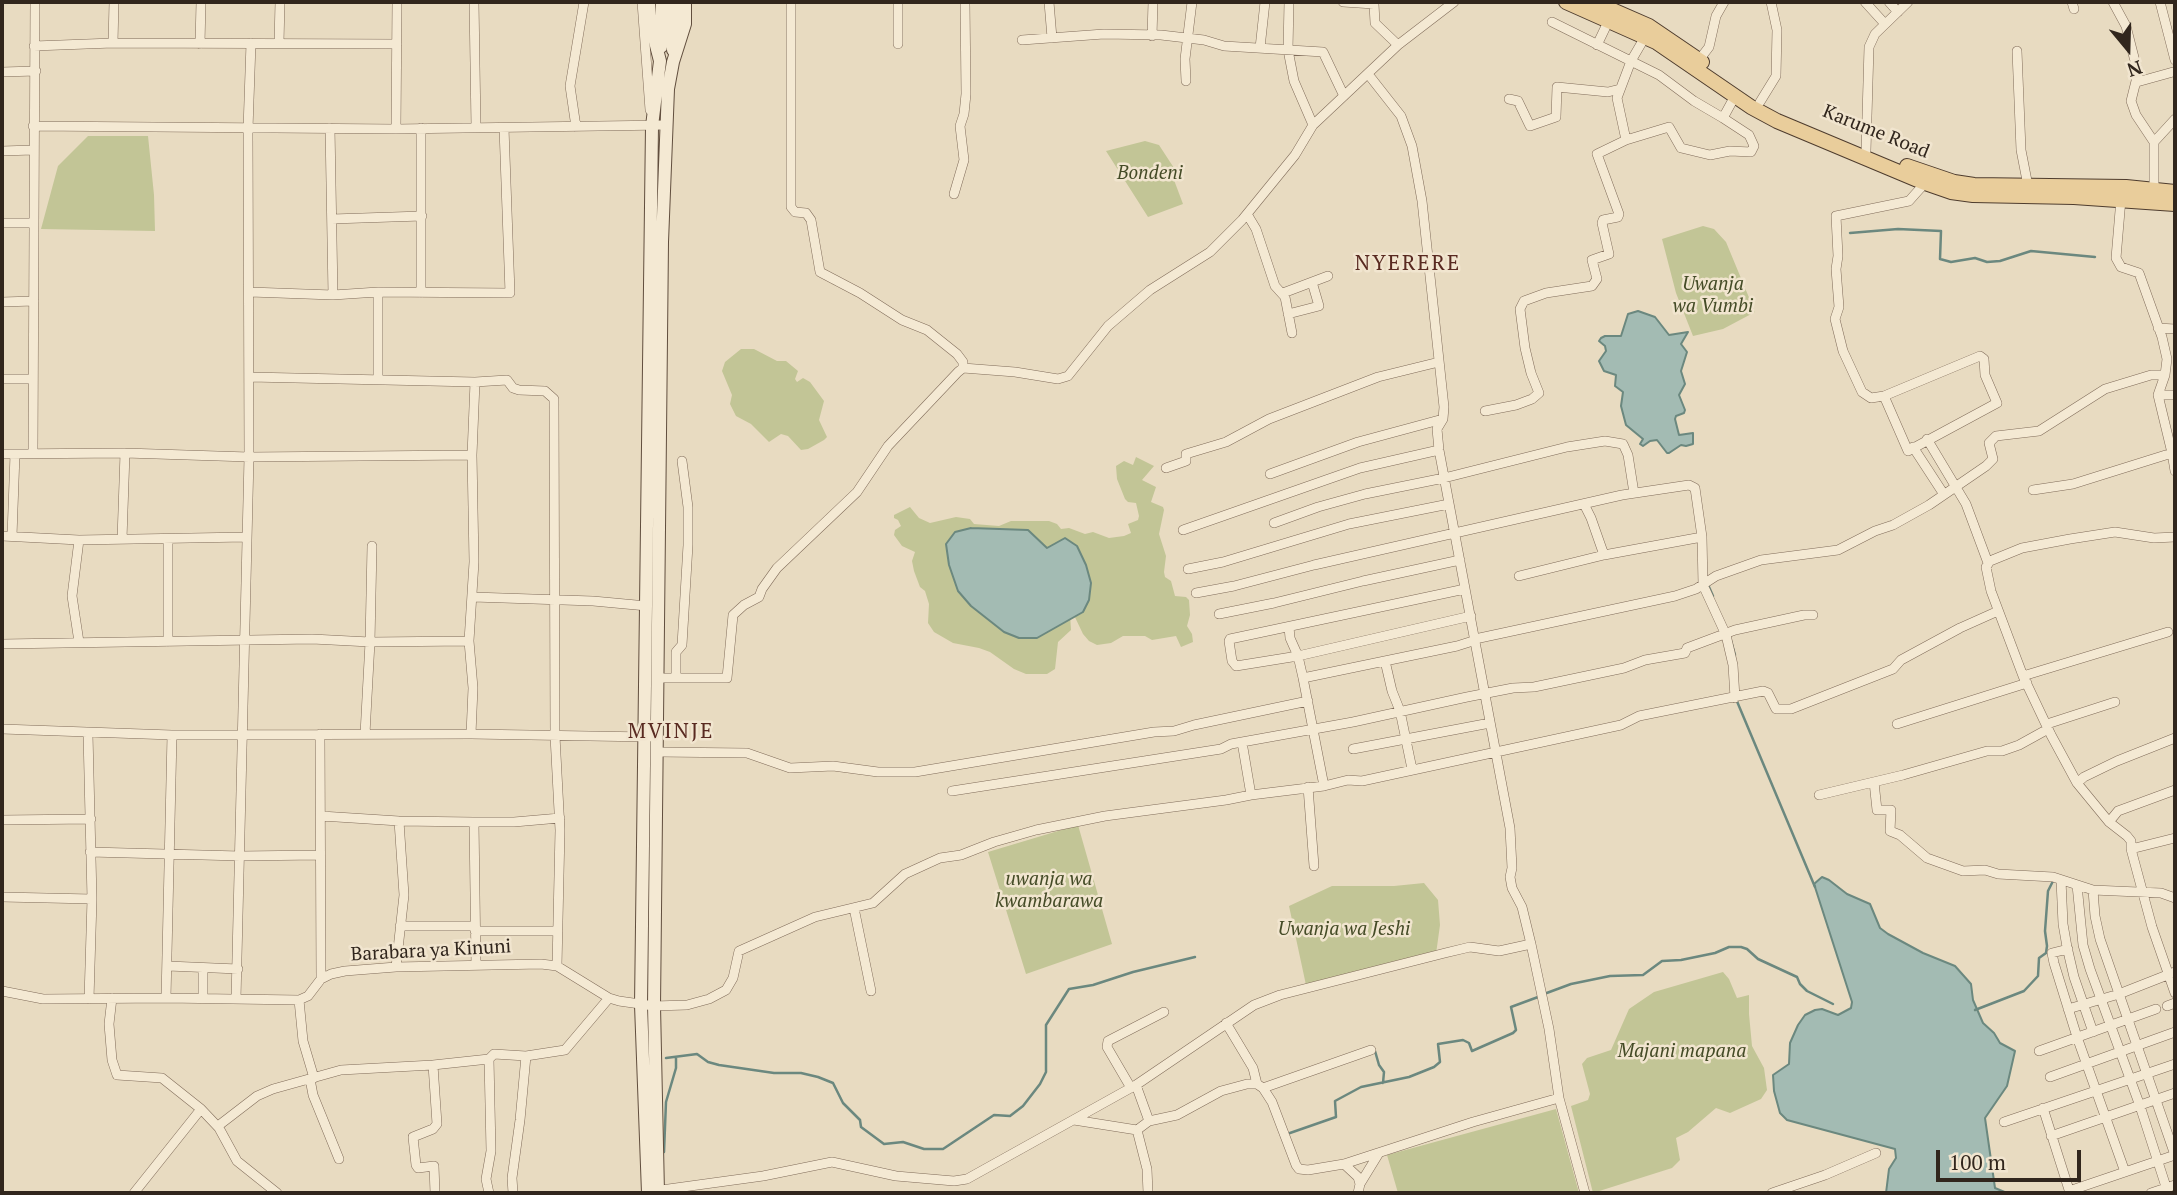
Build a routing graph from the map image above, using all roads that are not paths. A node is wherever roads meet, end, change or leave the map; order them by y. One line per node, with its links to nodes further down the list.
1 (35, 2): 49 (street)
2 (114, 2): 41 (street)
3 (201, 2): 44 (street)
4 (280, 2): 43 (street)
5 (397, 2): 45 (street)
6 (474, 2): 75 (street)
7 (584, 2): 76 (street)
8 (642, 2): 74 (street)
9 (649, 2): 56 (main road)
10 (662, 2): 56 (main road)
11 (673, 2): 56 (main road)
12 (685, 2): 56 (main road)
13 (791, 2): 113 (street)
14 (898, 2): 46 (street)
15 (965, 2): 91 (street)
16 (1049, 2): 38 (street)
17 (1153, 2): 36 (street)
18 (1192, 2): 39 (street)
19 (1265, 2): 50 (street)
20 (1289, 2): 51 (street)
21 (1343, 2): 47 (street)
22 (1454, 2): 47 (street)
23 (1566, 2): 33 (main road)
24 (1594, 2): 53 (main road, Karume Road)
25 (1724, 2): 53 (street)
26 (1771, 2): 68 (street)
27 (1865, 2): 35 (street)
28 (1889, 2): 32 (street)
29 (1908, 2): 32 (street)
30 (2113, 2): 62 (street)
31 (2160, 2): 54 (street)
32 (1898, 12): 35 (street)
33 (1609, 20): 37 (main road); 48 (street)
34 (1552, 22): 48 (street)
35 (1885, 24): 85 (street)
36 (1152, 36): 38 (street); 39 (street)
37 (1645, 37): 55 (street); 66 (main road)
38 (1052, 38): 40 (street)
39 (1187, 38): 50 (street); 61 (street)
40 (1022, 40)
41 (113, 43): 44 (street); 49 (street)
42 (251, 43): 43 (street); 44 (street); 80 (street)
43 (279, 43): 45 (street)
44 (200, 44)
45 (397, 44): 81 (street)
46 (898, 44)
47 (1398, 45): 60 (street)
48 (1597, 45): 55 (street)
49 (34, 46): 58 (street)
50 (1261, 48): 51 (street)
51 (1288, 50): 65 (street); 72 (street)
52 (2017, 51): 88 (street)
53 (1699, 60): 68 (main road, Karume Road)
54 (2175, 60)
55 (1631, 61): 64 (street); 69 (street)
56 (666, 62): 71 (main road); 74 (main road)
57 (2174, 69): 62 (street); 63 (street)
58 (36, 71): 59 (street); 73 (street)
59 (2, 72)
60 (1368, 74): 65 (street); 112 (street)
61 (1186, 81)
62 (2137, 82): 83 (street)
63 (2175, 82)
64 (1620, 89): 67 (street); 82 (street)
65 (1344, 96): 72 (street)
66 (1735, 96): 69 (street); 87 (main road)
67 (1510, 99)
68 (1760, 102): 85 (main road, Karume Road)
69 (1723, 118): 82 (street)
70 (2175, 119): 83 (street)
71 (666, 125): 74 (street); 185 (main road)
72 (1312, 125): 94 (street)
73 (33, 126): 80 (street); 84 (street)
74 (652, 126): 76 (street); 168 (main road)
75 (476, 127): 78 (street); 79 (street)
76 (576, 127): 79 (street)
77 (330, 128): 80 (street); 81 (street); 96 (street)
78 (421, 128): 81 (street); 95 (street)
79 (504, 128): 103 (street)
80 (248, 129): 101 (street)
81 (396, 129)
82 (1626, 140): 123 (street)
83 (2154, 142): 89 (street)
84 (33, 150): 86 (street); 98 (street)
85 (1866, 150): 88 (main road, Karume Road)
86 (2, 151)
87 (1925, 183): 92 (main road); 122 (street)
88 (2028, 186): 92 (main road, Karume Road)
89 (2154, 189): 90 (main road, Karume Road); 92 (main road, Karume Road)
90 (2175, 192)
91 (954, 194)
92 (2130, 195): 93 (main road); 109 (street)
93 (2175, 204)
94 (1247, 214): 104 (street); 113 (street)
95 (422, 216): 96 (street); 103 (street)
96 (332, 219): 105 (street)
97 (2, 223): 98 (street)
98 (33, 223): 106 (street)
99 (1328, 276): 100 (street)
100 (1312, 282): 104 (street); 108 (street)
101 (250, 292): 105 (street); 115 (street)
102 (378, 292): 103 (street); 105 (street); 118 (street)
103 (421, 293)
104 (1283, 293): 108 (street)
105 (333, 295)
106 (34, 301): 107 (street); 117 (street)
107 (2, 302)
108 (1288, 314): 111 (street)
109 (2158, 328): 110 (street); 114 (street)
110 (2175, 329)
111 (1292, 333)
112 (1439, 362): 124 (street); 136 (street)
113 (963, 368): 186 (street)
114 (2165, 375): 120 (street); 140 (street)
115 (250, 377): 118 (street); 133 (street)
116 (2, 379): 117 (street)
117 (33, 379): 128 (street)
118 (378, 380): 119 (street)
119 (475, 382): 132 (street); 167 (street)
120 (2158, 394): 121 (street); 134 (street)
121 (2175, 395)
122 (1884, 396): 125 (street); 126 (street)
123 (1485, 411)
124 (1443, 419): 127 (street); 138 (street)
125 (1927, 439): 126 (street); 140 (street)
126 (1913, 447): 143 (street)
127 (1439, 450): 139 (street); 147 (street)
128 (33, 453): 129 (street); 131 (street)
129 (125, 453): 133 (street); 154 (street)
130 (2, 454): 131 (street)
131 (15, 454): 150 (street)
132 (472, 455): 133 (street); 166 (street)
133 (249, 457): 151 (street)
134 (2173, 457): 137 (street); 141 (street)
135 (682, 461): 186 (street)
136 (1166, 468)
137 (2175, 471)
138 (1270, 474)
139 (1444, 478): 142 (street); 144 (street); 146 (street)
140 (1955, 486): 143 (street); 160 (street)
141 (2033, 490)
142 (1634, 493): 145 (street); 152 (street)
143 (1943, 494): 163 (street)
144 (1449, 504): 148 (street); 161 (street)
145 (1584, 504): 148 (street); 158 (street)
146 (1273, 523)
147 (1183, 530)
148 (1455, 534): 159 (street); 165 (street)
149 (2, 536): 150 (street)
150 (12, 537): 156 (street)
151 (246, 537): 155 (street); 177 (street)
152 (1702, 537): 158 (street); 163 (street)
153 (2175, 537): 160 (street)
154 (122, 539): 155 (street); 156 (street)
155 (168, 539): 180 (street)
156 (79, 540): 179 (street)
157 (372, 546): 181 (street)
158 (1604, 555): 162 (street)
159 (1460, 560): 164 (street); 170 (street)
160 (1988, 563): 169 (street)
161 (1188, 569)
162 (1519, 576)
163 (1703, 585): 174 (street); 176 (street)
164 (1465, 589): 172 (street); 173 (street)
165 (1196, 593)
166 (473, 597): 167 (street); 178 (street)
167 (556, 601): 168 (street); 205 (street)
168 (647, 606): 206 (main road)
169 (1998, 611): 188 (street); 190 (street)
170 (1219, 614)
171 (1813, 615): 174 (street)
172 (1471, 616): 176 (street); 183 (street)
173 (1289, 627): 183 (street); 183 (street)
174 (1730, 632): 189 (street); 190 (street)
175 (2168, 632): 188 (street)
176 (1476, 639): 184 (street); 189 (street)
177 (246, 641): 180 (street); 181 (street); 200 (street)
178 (469, 641): 181 (street); 203 (street)
179 (79, 642): 180 (street); 182 (street)
180 (169, 642)
181 (370, 642): 202 (street)
182 (2, 644)
183 (1298, 656): 187 (street)
184 (1385, 661): 187 (street); 193 (street)
185 (658, 678): 186 (street); 206 (main road)
186 (676, 678)
187 (1303, 678): 191 (street)
188 (2025, 680): 195 (street); 196 (street)
189 (1485, 694): 193 (street); 194 (street)
190 (1738, 697): 212 (street)
191 (1308, 701): 198 (street); 211 (street)
192 (2115, 702): 196 (street)
193 (1400, 712): 198 (street); 207 (street)
194 (1490, 723): 207 (street); 212 (street)
195 (1897, 724)
196 (2047, 727): 214 (street); 215 (street)
197 (2, 729): 199 (street)
198 (1313, 729): 209 (street); 216 (street)
199 (88, 734): 204 (street); 224 (street)
200 (241, 734): 201 (street); 204 (street); 234 (street)
201 (320, 734): 202 (street); 222 (street)
202 (365, 734): 203 (street)
203 (471, 734): 205 (street)
204 (172, 735): 232 (street)
205 (555, 736): 206 (street); 223 (street)
206 (651, 737): 211 (main road); 270 (main road)
207 (1406, 738): 210 (street); 213 (street)
208 (2175, 738): 215 (street)
209 (1242, 742): 219 (street); 220 (street)
210 (1353, 749)
211 (658, 752): 270 (main road)
212 (1496, 752): 213 (street); 247 (street)
213 (1412, 769): 216 (street)
214 (1874, 782): 221 (street); 236 (street)
215 (2077, 783): 228 (street)
216 (1324, 786): 217 (street)
217 (1308, 788): 220 (street); 235 (street)
218 (2175, 790): 228 (street)
219 (952, 791)
220 (1251, 794): 243 (street)
221 (1819, 795)
222 (321, 816): 226 (street); 233 (street)
223 (560, 818): 227 (street); 246 (street)
224 (91, 819): 225 (street); 231 (street)
225 (2, 820)
226 (400, 821): 227 (street); 244 (street)
227 (474, 822): 245 (street)
228 (2109, 822): 230 (street)
229 (2175, 838): 230 (street)
230 (2131, 849): 239 (street)
231 (90, 852): 232 (street); 242 (street)
232 (169, 854): 234 (street); 250 (street)
233 (319, 855): 234 (street); 256 (street)
234 (240, 856): 254 (street)
235 (1314, 866)
236 (2061, 880): 237 (street); 248 (street)
237 (2077, 885): 238 (street); 267 (street)
238 (2093, 890): 239 (street); 260 (street)
239 (2144, 892): 241 (street); 255 (street)
240 (2, 897): 242 (street)
241 (2175, 898)
242 (92, 899): 264 (street)
243 (854, 908): 258 (street); 270 (street, Barabara ya Kinuni)
244 (400, 926): 245 (street); 252 (street)
245 (475, 928): 246 (street); 249 (street)
246 (558, 931): 251 (street)
247 (1531, 944): 275 (street); 297 (street)
248 (2068, 949): 269 (street); 271 (street)
249 (476, 965): 251 (street, Barabara ya Kinuni); 252 (street, Barabara ya Kinuni)
250 (168, 966): 253 (street); 262 (street)
251 (557, 966): 263 (street, Barabara ya Kinuni)
252 (396, 967): 256 (street, Barabara ya Kinuni)
253 (203, 968): 254 (street); 265 (street)
254 (238, 969): 266 (street)
255 (2172, 974): 259 (street); 260 (street)
256 (321, 979): 268 (street, Barabara ya Kinuni)
257 (2, 991): 264 (street)
258 (871, 991)
259 (2175, 993)
260 (2119, 994): 267 (street); 274 (street)
261 (112, 998): 262 (street); 264 (street); 301 (street)
262 (166, 998): 265 (street)
263 (609, 998): 270 (street, Barabara ya Kinuni); 284 (street)
264 (89, 999)
265 (202, 999): 266 (street)
266 (236, 999): 268 (street)
267 (2102, 999): 269 (street); 276 (street)
268 (299, 1000): 291 (street)
269 (2085, 1004): 271 (street); 277 (street)
270 (648, 1005): 318 (main road)
271 (2068, 1009): 279 (street)
272 (2156, 1009): 274 (street)
273 (1164, 1012): 294 (street)
274 (2128, 1019): 276 (street); 280 (street)
275 (1226, 1023): 293 (street); 294 (street)
276 (2111, 1026): 277 (street); 283 (street)
277 (2093, 1032): 279 (street)
278 (2175, 1032): 280 (street)
279 (2077, 1037): 282 (street); 286 (street)
280 (2137, 1045): 283 (street); 289 (street)
281 (1371, 1049): 293 (street)
282 (2039, 1051)
283 (2120, 1051): 286 (street); 292 (street)
284 (526, 1056): 285 (street); 324 (street)
285 (489, 1059): 288 (street); 323 (street)
286 (2087, 1064): 290 (street); 295 (street)
287 (2175, 1064): 289 (street)
288 (433, 1065): 291 (street); 322 (street)
289 (2146, 1073): 292 (street); 298 (street)
290 (2050, 1077)
291 (312, 1078): 306 (street); 312 (street)
292 (2129, 1079): 295 (street); 299 (street)
293 (1260, 1086): 304 (street); 314 (street)
294 (1133, 1087): 303 (street); 304 (street)
295 (2096, 1090): 300 (street); 302 (street)
296 (2175, 1093): 298 (street)
297 (1559, 1098): 309 (street); 326 (street)
298 (2155, 1100): 299 (street); 311 (street)
299 (2140, 1106): 302 (street); 313 (street)
300 (2043, 1108): 305 (street); 308 (street)
301 (201, 1109): 306 (street); 320 (street)
302 (2106, 1117): 308 (street); 315 (street)
303 (1074, 1120): 307 (street); 318 (street)
304 (1149, 1121): 307 (street)
305 (2004, 1122)
306 (218, 1126): 321 (street)
307 (1137, 1130): 325 (street)
308 (2051, 1136): 319 (street)
309 (1379, 1153): 314 (street); 316 (street)
310 (1876, 1153): 327 (street)
311 (2175, 1155): 313 (street)
312 (340, 1159)
313 (2158, 1161): 315 (street); 317 (street)
314 (1344, 1164): 316 (street)
315 (2125, 1172): 319 (street)
316 (1359, 1189)
317 (2170, 1189): 328 (street)
318 (653, 1192)
319 (2070, 1192)
320 (134, 1193)
321 (277, 1193)
322 (435, 1193)
323 (489, 1193)
324 (513, 1193)
325 (1148, 1193)
326 (1585, 1193)
327 (1772, 1193)
328 (2151, 1193)

